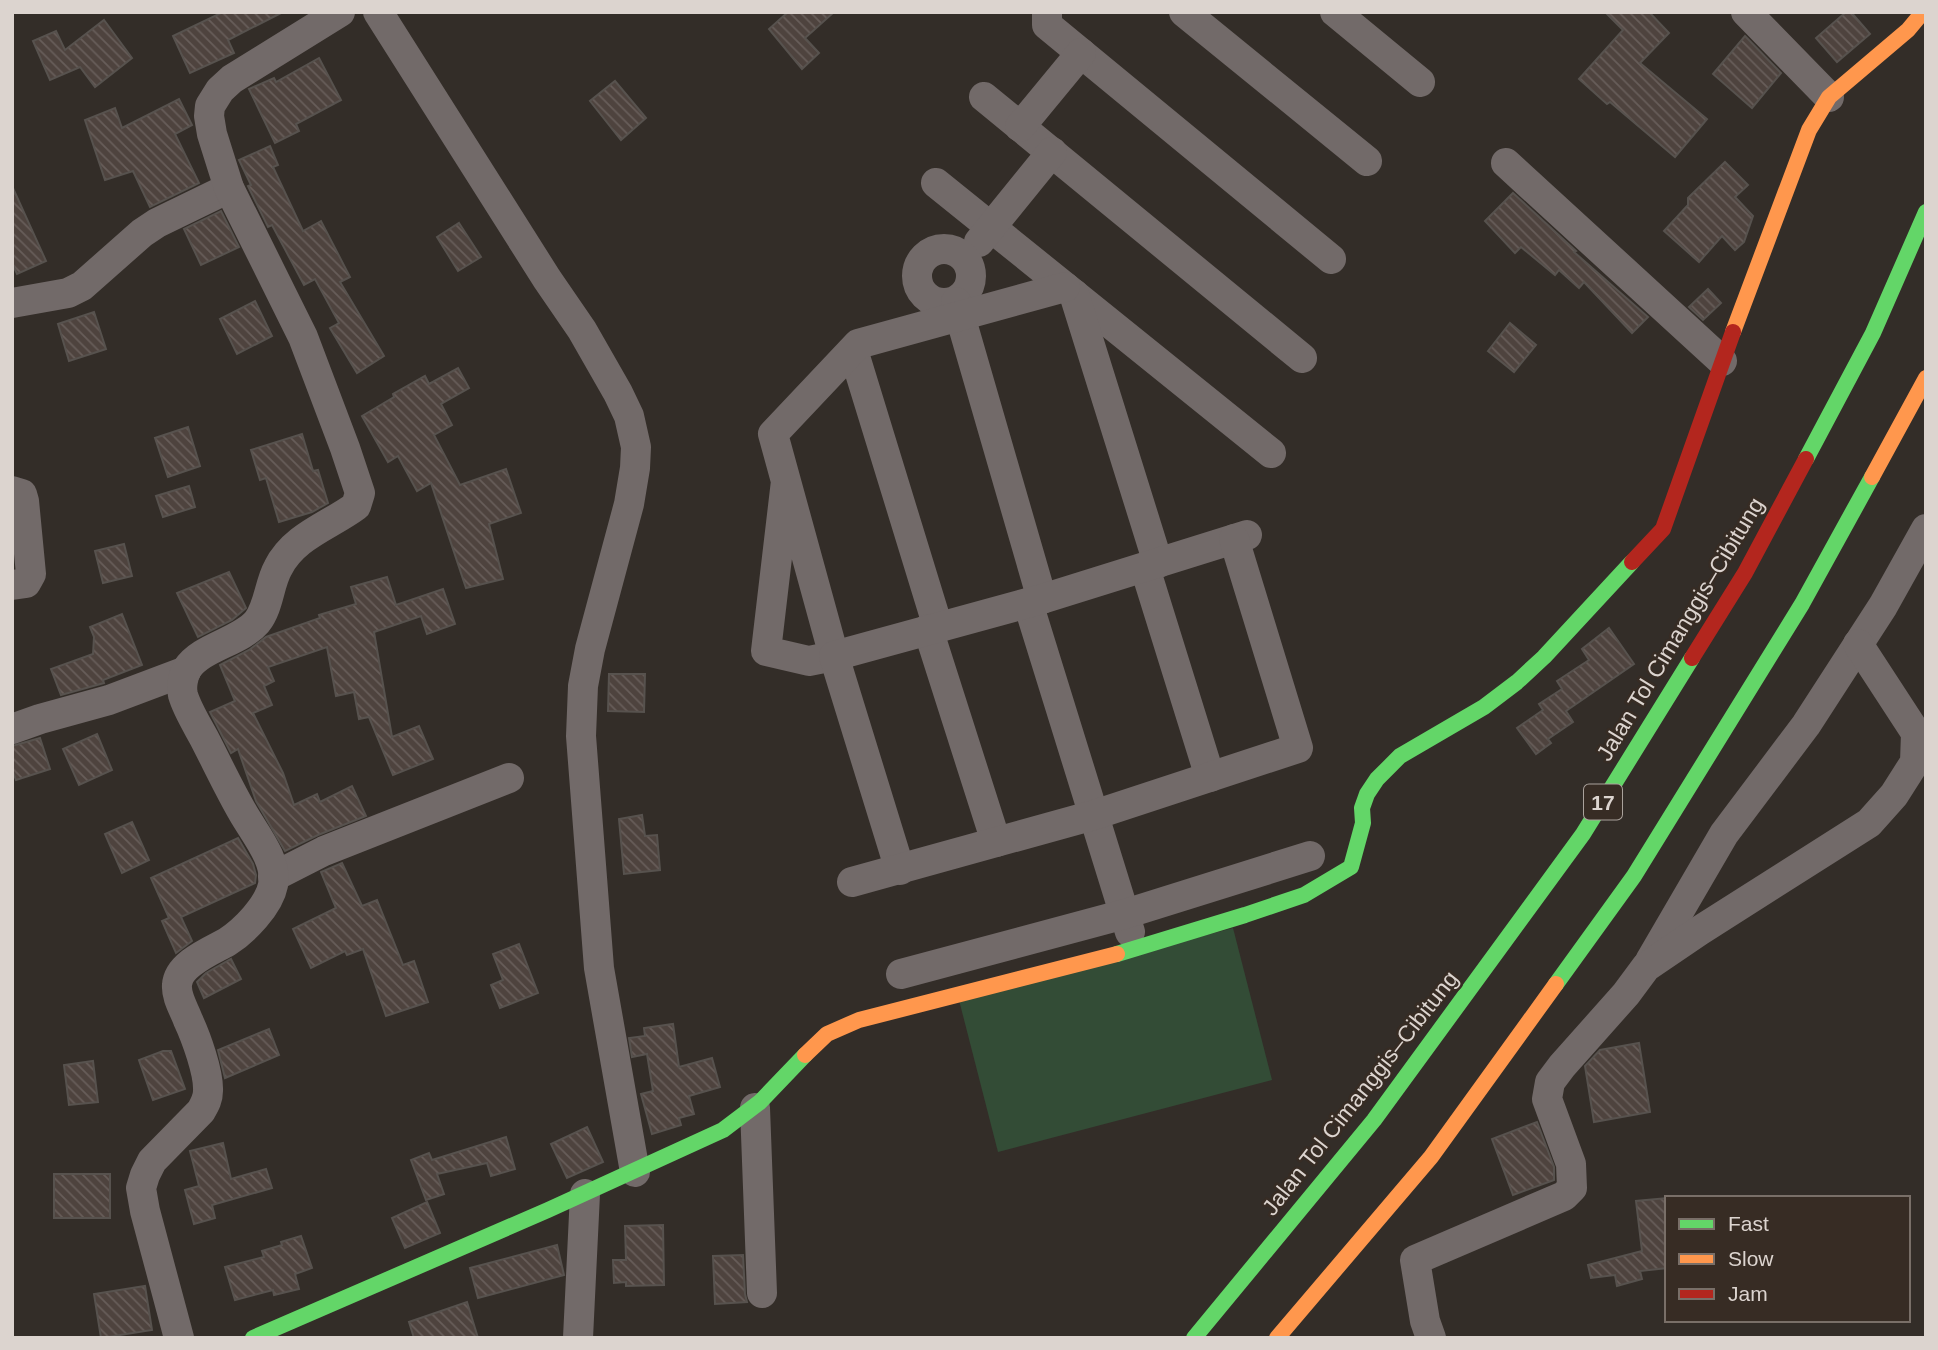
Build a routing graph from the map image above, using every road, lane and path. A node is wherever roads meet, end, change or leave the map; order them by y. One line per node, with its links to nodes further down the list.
1 (340, 12): 17 (street)
2 (378, 12): 55 (street)
3 (1047, 12): 8 (street)
4 (1184, 12): 14 (street)
5 (1335, 12): 9 (street)
6 (1746, 12): 11 (street)
7 (1923, 12): 11 (main road)
8 (1081, 53): 12 (street); 21 (street)
9 (1420, 82)
10 (984, 97): 12 (street)
11 (1829, 97): 27 (main road)
12 (1020, 127): 13 (street)
13 (1052, 152): 19 (street); 26 (street)
14 (1367, 161)
15 (1506, 163): 27 (street)
16 (936, 183): 19 (street)
17 (229, 188): 23 (street); 39 (street)
18 (1926, 212): 61 (main road, Jalan Tol Cimanggis–Cibitung / 17)
19 (991, 228): 20 (street); 22 (street)
20 (966, 259): 24 (street); 24 (street)
21 (1331, 259)
22 (1069, 291): 24 (street); 29 (street); 33 (street)
23 (12, 303)
24 (958, 309): 25 (street); 35 (street)
25 (853, 349): 30 (street); 36 (street)
26 (1302, 358)
27 (1721, 361): 51 (main road)
28 (1926, 378): 62 (main road)
29 (1271, 453)
30 (786, 481): 38 (street); 38 (street)
31 (12, 491): 34 (street)
32 (1926, 529): 37 (street)
33 (1152, 565): 35 (street); 42 (street); 42 (street)
34 (12, 585)
35 (1035, 601): 36 (street); 44 (street)
36 (933, 628): 38 (street); 45 (street)
37 (1858, 644): 41 (street); 52 (street)
38 (834, 656): 47 (street)
39 (186, 671): 40 (street); 48 (street)
40 (12, 729)
41 (1920, 761): 52 (street)
42 (1210, 777): 44 (street)
43 (509, 778): 48 (street)
44 (1094, 815): 45 (street); 50 (street)
45 (996, 842): 47 (street)
46 (1310, 856): 50 (street)
47 (900, 870): 49 (street)
48 (273, 877): 58 (street)
49 (852, 883)
50 (1125, 914): 51 (street); 53 (street)
51 (1135, 949): 54 (main road)
52 (1646, 967): 63 (street)
53 (901, 974)
54 (755, 1108): 55 (main road); 57 (street)
55 (635, 1172): 56 (main road)
56 (585, 1195): 59 (main road); 60 (street)
57 (762, 1293)
58 (179, 1338)
59 (253, 1338)
60 (578, 1338)
61 (1194, 1338)
62 (1277, 1338)
63 (1431, 1338)

